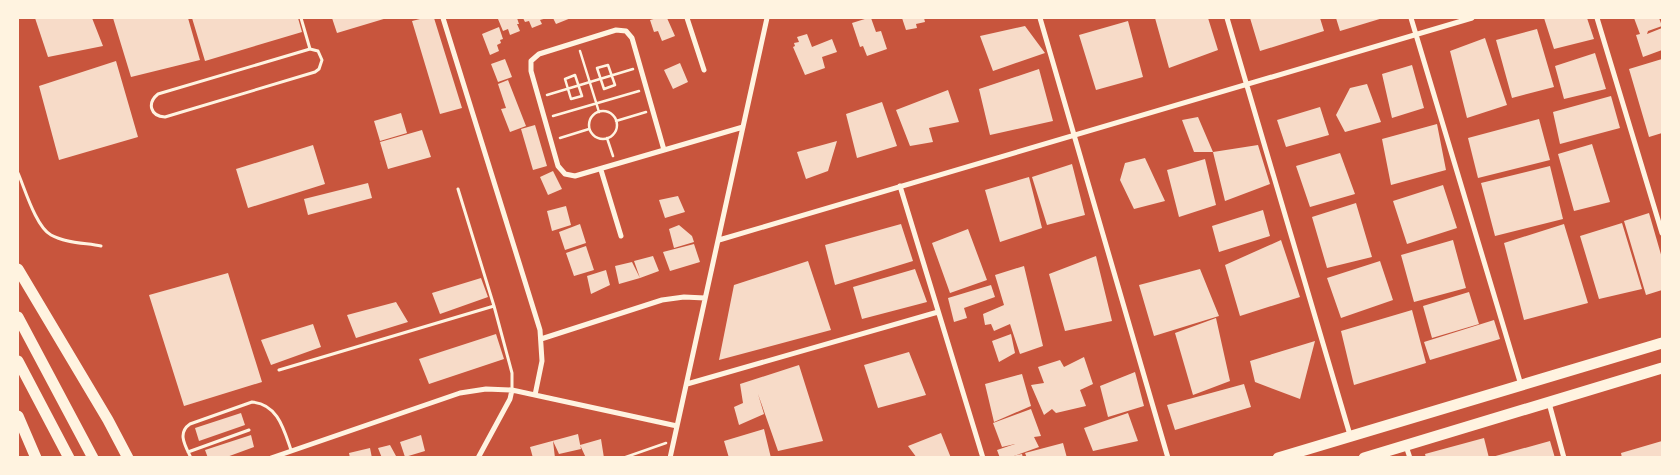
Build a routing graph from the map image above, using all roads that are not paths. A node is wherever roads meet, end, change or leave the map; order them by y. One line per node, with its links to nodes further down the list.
1 (301, 18): 11 (lane)
2 (443, 18): 30 (street)
3 (687, 18): 12 (street)
4 (767, 18): 14 (street)
5 (1040, 18): 15 (street)
6 (1227, 18): 13 (street)
7 (1411, 18): 10 (street)
8 (1472, 18): 10 (street)
9 (1597, 18): 21 (street)
10 (1416, 34): 13 (street); 36 (street)
11 (310, 49): 11 (lane)
12 (704, 70)
13 (1247, 84): 15 (street); 43 (street)
14 (743, 127): 16 (street); 23 (street)
15 (1074, 135): 19 (street); 56 (street)
16 (664, 150): 17 (street); 17 (street)
17 (601, 170): 22 (street)
18 (18, 173): 24 (lane)
19 (900, 186): 23 (street); 28 (street)
20 (458, 189): 27 (lane)
21 (1662, 233)
22 (621, 236)
23 (718, 240): 26 (street)
24 (101, 246)
25 (18, 270): 51 (highway)
26 (706, 298): 30 (street); 35 (street)
27 (494, 306): 34 (lane); 37 (lane)
28 (938, 312): 35 (street); 55 (street)
29 (18, 317): 50 (highway)
30 (541, 339): 38 (street)
31 (1662, 343): 36 (highway)
32 (18, 361): 49 (highway)
33 (1662, 368): 39 (highway)
34 (279, 370)
35 (686, 384): 41 (street)
36 (1521, 385): 43 (highway)
37 (512, 390): 38 (street); 45 (street); 53 (street)
38 (535, 395): 41 (street)
39 (1549, 403): 44 (highway); 60 (street)
40 (18, 416): 48 (highway)
41 (677, 426): 54 (street)
42 (250, 430): 46 (lane)
43 (1350, 436): 57 (highway)
44 (1406, 445): 58 (highway); 59 (street)
45 (291, 450): 46 (lane); 47 (street)
46 (188, 452): 52 (lane)
47 (274, 457)
48 (36, 458)
49 (69, 458)
50 (93, 458)
51 (128, 458)
52 (191, 458)
53 (478, 458)
54 (670, 458)
55 (982, 458)
56 (1168, 458)
57 (1278, 458)
58 (1364, 458)
59 (1410, 458)
60 (1564, 458)

